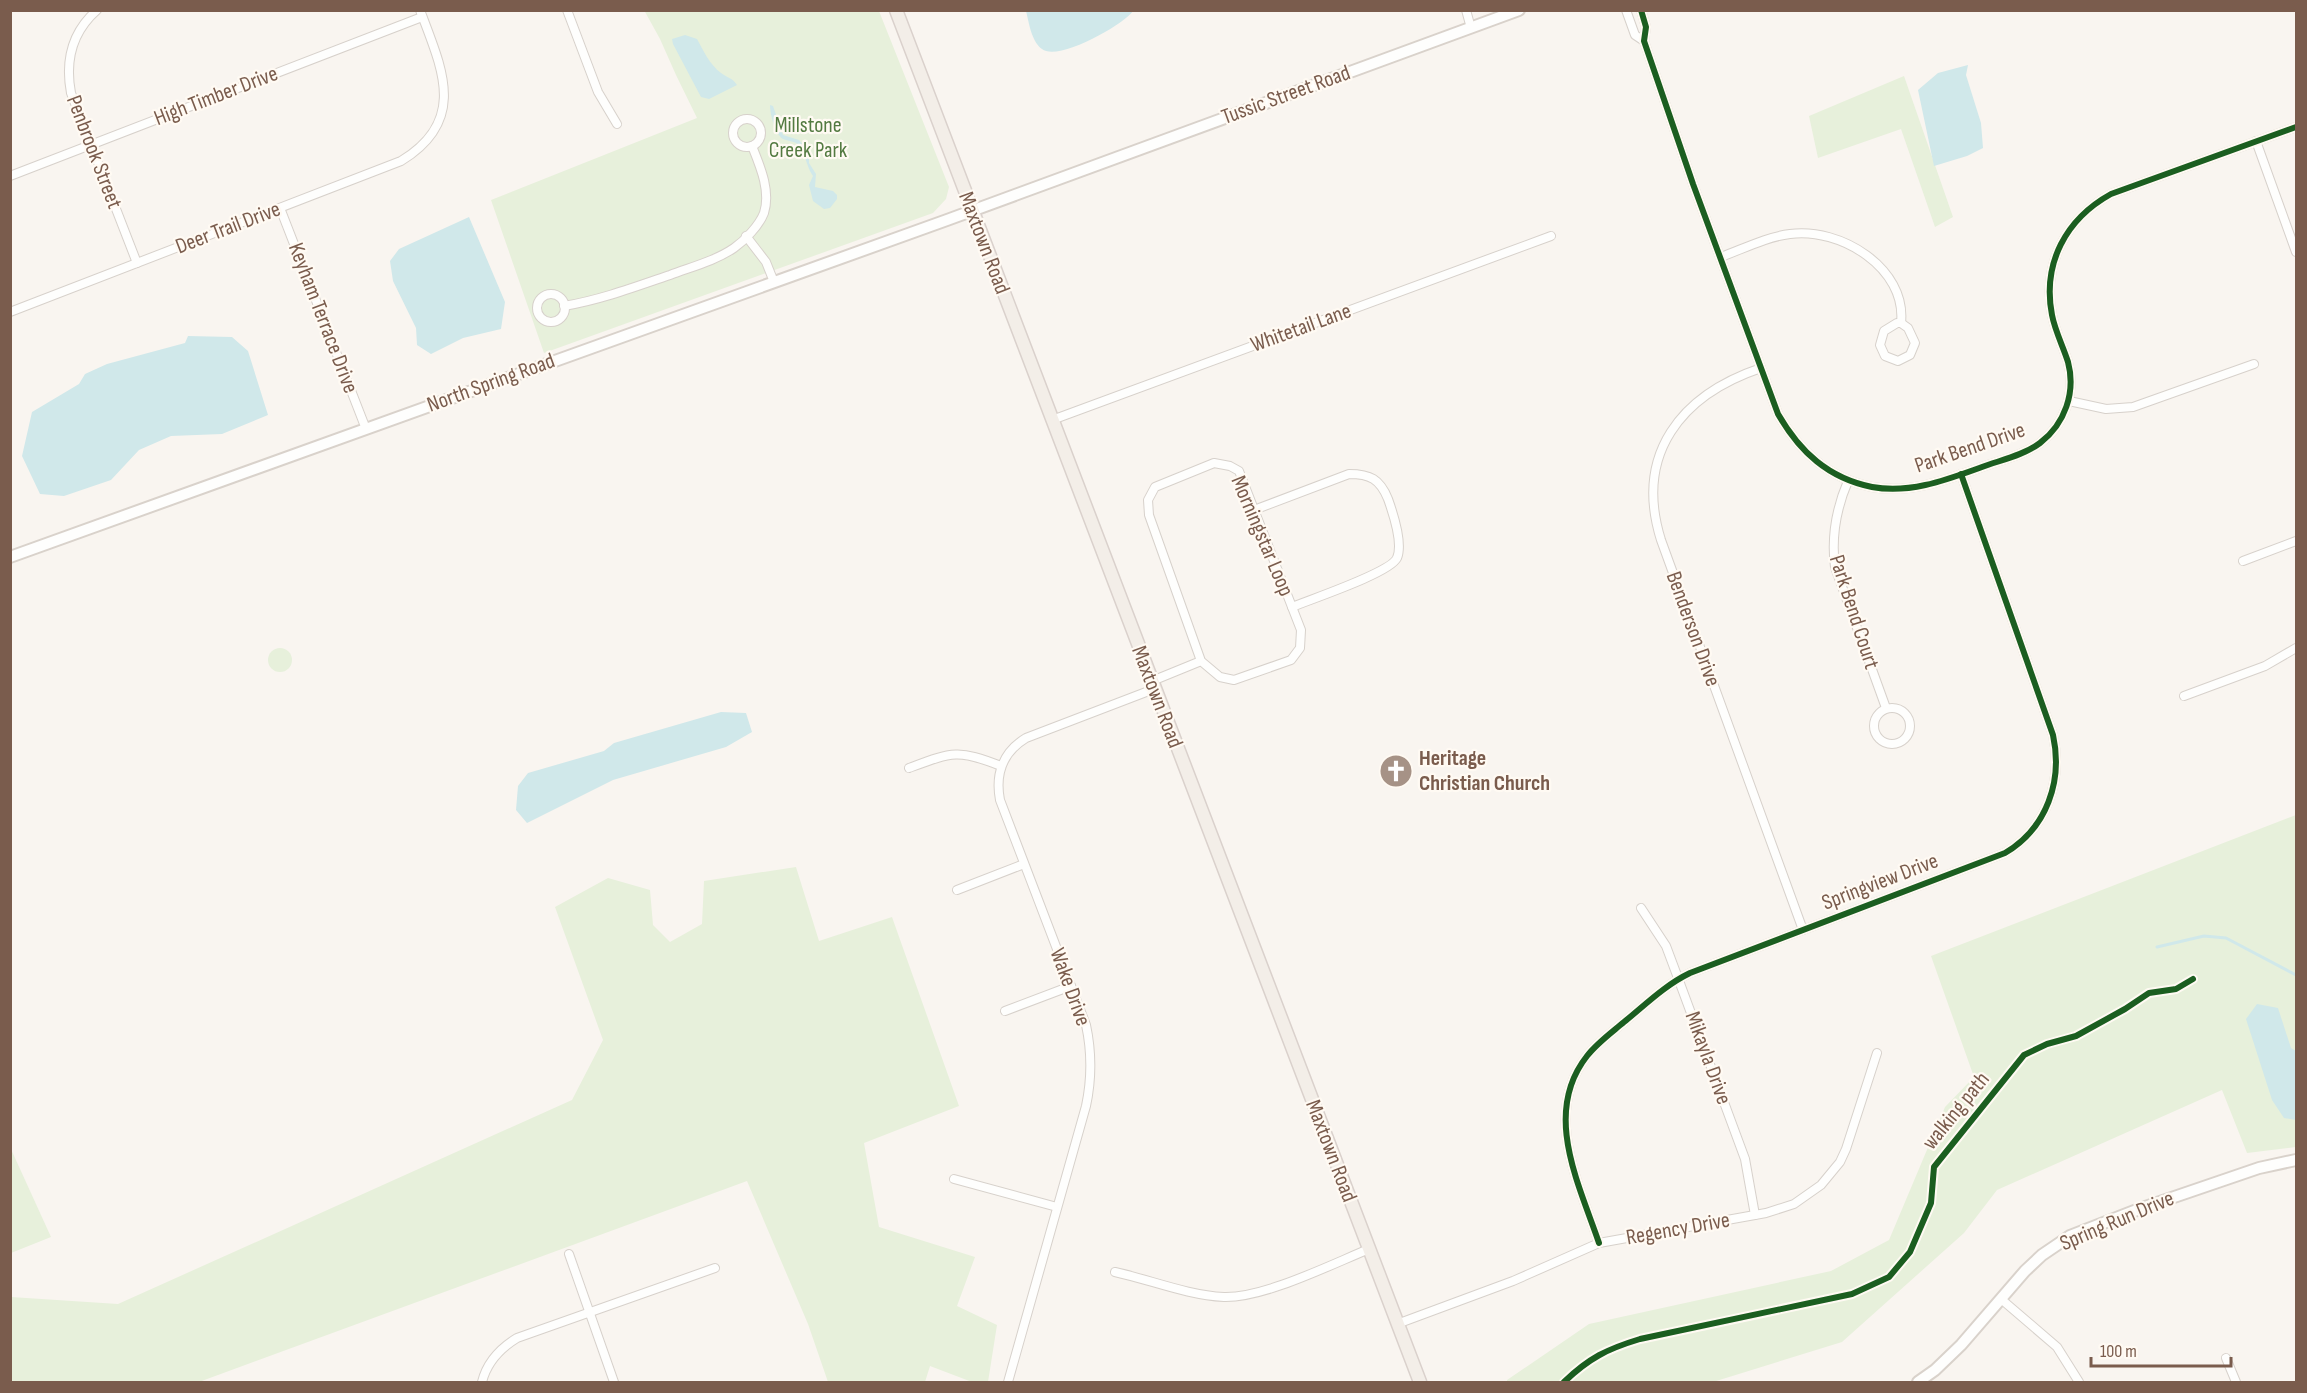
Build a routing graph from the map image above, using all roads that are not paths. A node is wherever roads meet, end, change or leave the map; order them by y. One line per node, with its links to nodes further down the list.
1 (97, 10): 14 (street, Penbrook Street)
2 (567, 10): 11 (street)
3 (896, 10): 18 (main road, Maxtown Road)
4 (1466, 10): 9 (street)
5 (1518, 10): 9 (main road, Tussic Street Road)
6 (1626, 10): 10 (street, Park Bend Drive)
7 (1641, 10): 10 (street, Park Bend Drive)
8 (421, 14): 14 (street, High Timber Drive); 17 (street, Deer Trail Drive)
9 (1471, 28): 18 (main road, Tussic Street Road)
10 (1644, 40): 22 (street, Park Bend Drive)
11 (617, 123)
12 (2296, 127): 13 (street, Park Bend Drive)
13 (2256, 141): 21 (street); 30 (street, Park Bend Drive)
14 (91, 145): 16 (street, High Timber Drive); 23 (street, Penbrook Street)
15 (752, 146): 19 (street)
16 (10, 176)
17 (280, 208): 23 (street, Deer Trail Drive); 32 (street, Keyham Terrace Drive)
18 (971, 211): 24 (main road, North Spring Road); 31 (main road, Maxtown Road)
19 (746, 236): 24 (street); 25 (street)
20 (1551, 236): 31 (street, Whitetail Lane)
21 (2296, 252)
22 (1721, 257): 27 (street); 29 (street, Park Bend Drive)
23 (137, 263): 26 (street, Deer Trail Drive)
24 (774, 282): 32 (main road, North Spring Road)
25 (564, 306)
26 (10, 312)
27 (1901, 323): 27 (street)
28 (2254, 364): 30 (street)
29 (1761, 368): 34 (street, Park Bend Drive); 50 (street, Benderson Drive)
30 (2068, 401): 33 (street, Park Bend Drive)
31 (1052, 420): 42 (main road, Maxtown Road)
32 (366, 429): 37 (main road, North Spring Road)
33 (1961, 474): 34 (street, Park Bend Drive); 50 (street, Springview Drive)
34 (1848, 481): 44 (street, Park Bend Court)
35 (1254, 510): 39 (street, Morningstar Loop); 39 (street); 41 (street, Morningstar Loop)
36 (2296, 541): 38 (street)
37 (10, 557)
38 (2243, 561)
39 (1292, 607): 41 (street, Morningstar Loop)
40 (2296, 648): 43 (street)
41 (1201, 661): 42 (street)
42 (1153, 685): 45 (street); 60 (main road, Maxtown Road)
43 (2184, 696)
44 (1886, 708): 44 (street)
45 (1001, 766): 46 (street); 47 (street, Wake Drive)
46 (909, 768)
47 (1024, 864): 48 (street); 52 (street, Wake Drive)
48 (957, 890)
49 (1641, 908): 51 (street, Mikayla Drive)
50 (1803, 930): 51 (street, Springview Drive)
51 (1678, 978): 58 (street, Mikayla Drive); 59 (street, Springview Drive)
52 (1071, 986): 53 (street); 57 (street, Wake Drive)
53 (1005, 1011)
54 (1877, 1053): 58 (street, Regency Drive)
55 (2296, 1160): 64 (main road, Spring Run Drive)
56 (954, 1179): 57 (street)
57 (1057, 1208): 70 (street, Wake Drive)
58 (1755, 1215): 59 (street, Regency Drive)
59 (1599, 1243): 66 (street, Regency Drive)
60 (1369, 1249): 63 (street); 66 (main road, Maxtown Road)
61 (569, 1254): 65 (street)
62 (715, 1268): 65 (street)
63 (1115, 1272)
64 (2001, 1299): 72 (main road, Spring Run Drive); 73 (street)
65 (590, 1312): 68 (street); 69 (street)
66 (1397, 1324): 71 (main road, Maxtown Road)
67 (2226, 1358): 74 (street)
68 (482, 1383)
69 (615, 1383)
70 (1008, 1383)
71 (1420, 1383)
72 (1918, 1383)
73 (2079, 1383)
74 (2236, 1383)

